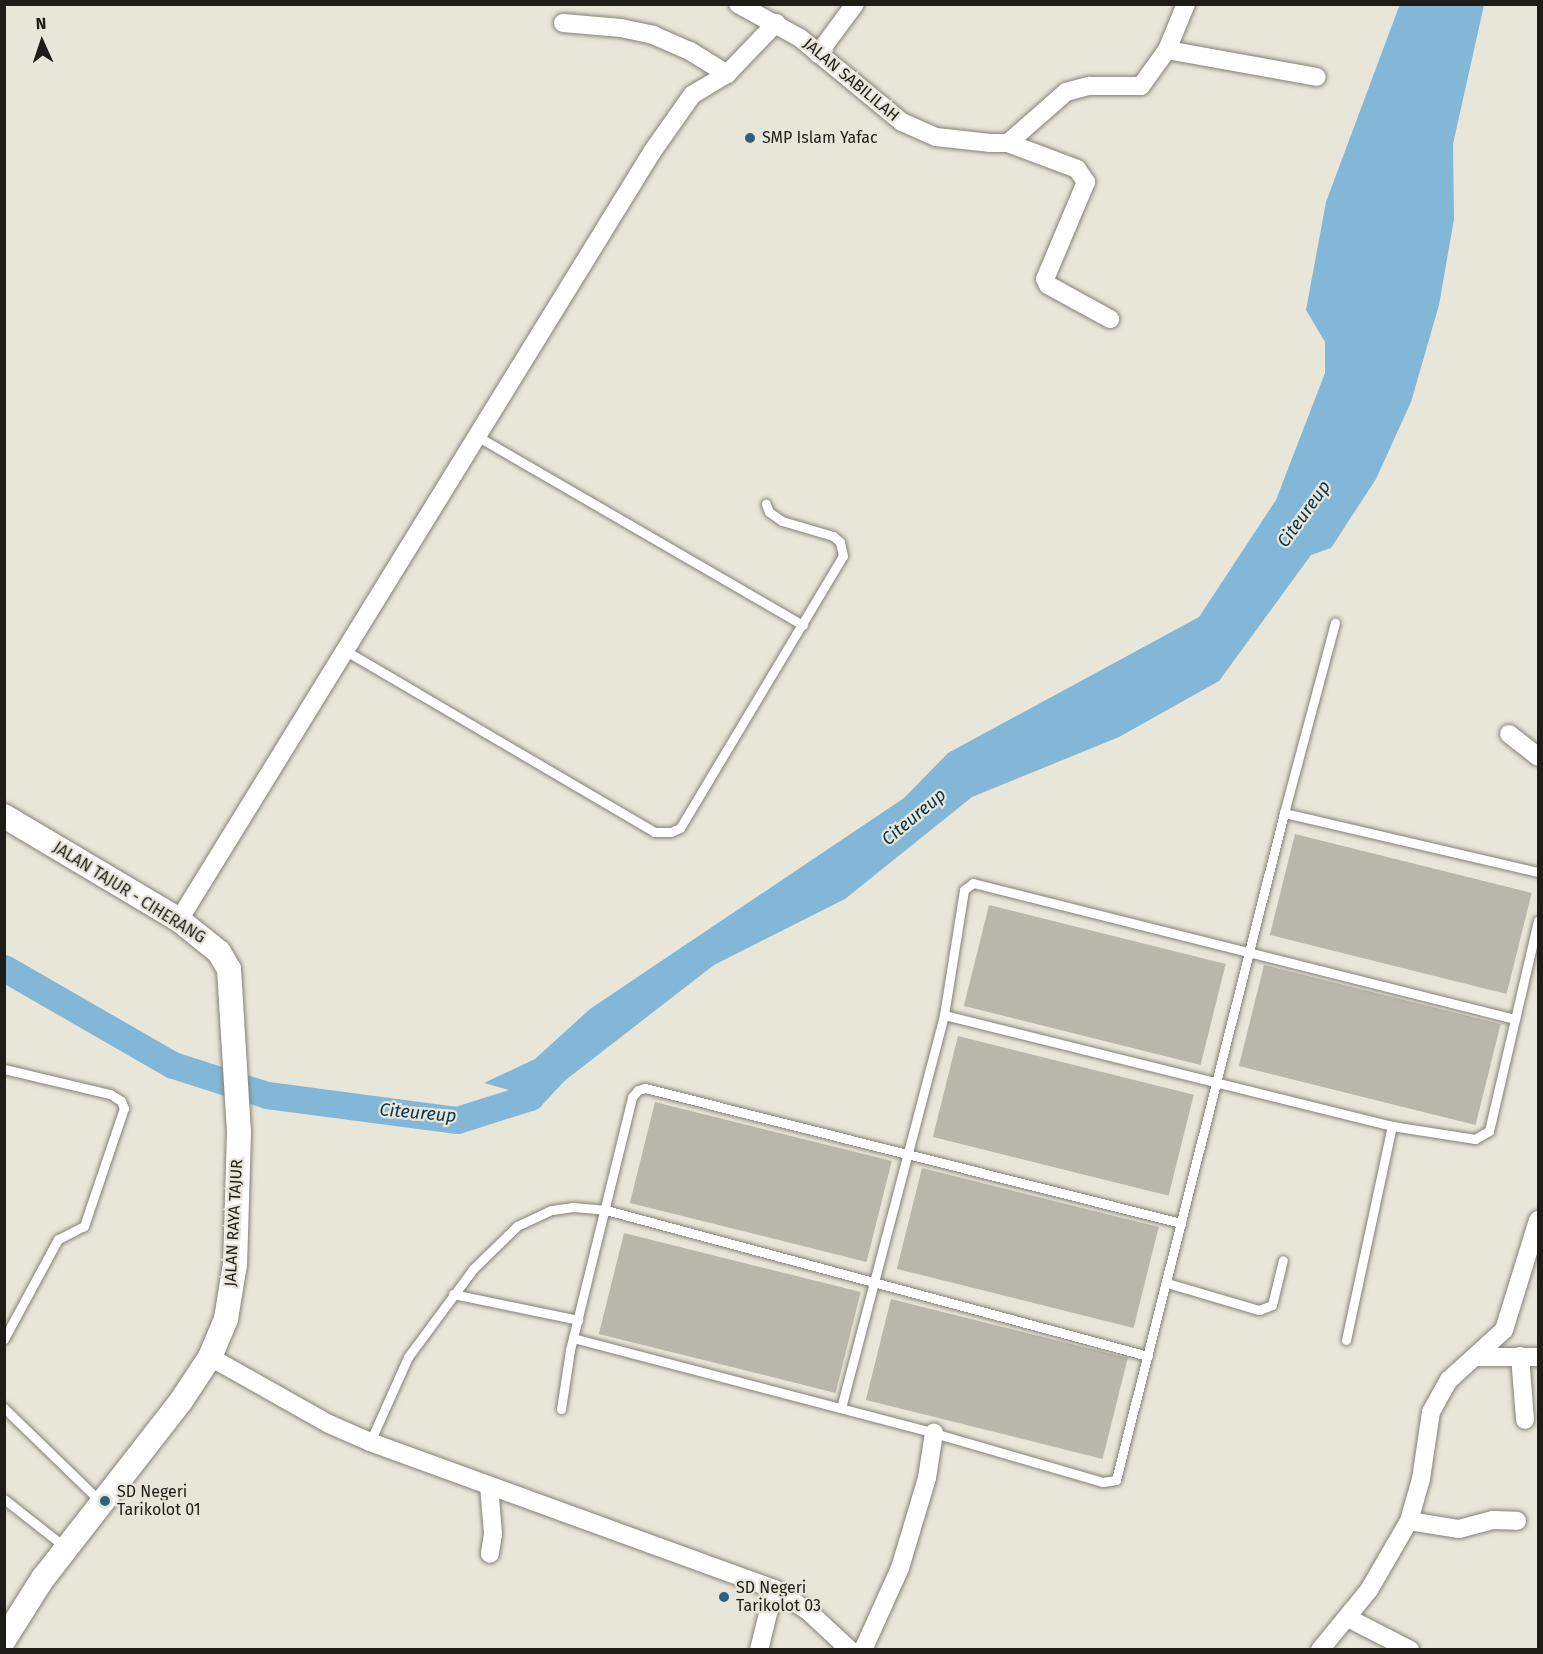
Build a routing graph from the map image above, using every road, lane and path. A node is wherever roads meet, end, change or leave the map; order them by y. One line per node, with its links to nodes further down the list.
1 (738, 4): 5 (street, JALAN SABILILAH)
2 (855, 4): 7 (street)
3 (1186, 4): 6 (street)
4 (564, 23): 8 (street)
5 (776, 23): 7 (street, JALAN SABILILAH); 8 (street)
6 (1167, 50): 9 (street); 10 (street)
7 (818, 54): 10 (street, JALAN SABILILAH)
8 (727, 74): 12 (street)
9 (1317, 77)
10 (1008, 143): 11 (street, JALAN SABILILAH)
11 (1110, 320)
12 (475, 435): 15 (lane); 16 (street)
13 (766, 504): 15 (lane)
14 (1335, 623): 19 (lane)
15 (803, 625): 16 (lane)
16 (346, 651): 22 (street)
17 (1509, 734): 18 (street)
18 (1539, 757)
19 (1284, 813): 21 (lane); 24 (lane)
20 (4, 816): 22 (main road, JALAN TAJUR - CIHERANG)
21 (1539, 872)
22 (179, 920): 30 (main road, JALAN TAJUR - CIHERANG)
23 (1539, 921): 26 (lane)
24 (1250, 951): 25 (lane); 26 (lane); 28 (lane)
25 (944, 1015): 28 (lane); 31 (lane)
26 (1515, 1019): 29 (lane)
27 (4, 1069): 41 (lane)
28 (1216, 1085): 29 (lane); 34 (lane)
29 (1392, 1126): 42 (lane)
30 (239, 1132): 45 (main road, JALAN RAYA TAJUR)
31 (908, 1154): 32 (lane); 34 (lane); 37 (lane)
32 (606, 1210): 37 (lane); 38 (lane); 39 (lane)
33 (1539, 1220): 46 (street)
34 (1181, 1223): 36 (lane)
35 (1283, 1260): 36 (lane)
36 (1167, 1283): 43 (lane)
37 (876, 1285): 43 (lane); 48 (lane)
38 (453, 1294): 39 (lane); 52 (lane)
39 (578, 1320): 40 (lane)
40 (573, 1338): 48 (lane); 49 (lane)
41 (4, 1339)
42 (1346, 1340)
43 (1148, 1356): 51 (lane)
44 (1529, 1356): 46 (street); 50 (street)
45 (210, 1357): 52 (street); 55 (main road, JALAN RAYA TAJUR)
46 (1478, 1357): 56 (street)
47 (4, 1408): 55 (lane)
48 (841, 1408): 51 (lane)
49 (561, 1410)
50 (1525, 1420)
51 (934, 1433): 65 (street)
52 (370, 1442): 53 (street)
53 (489, 1486): 59 (street); 60 (street)
54 (4, 1499): 58 (lane)
55 (101, 1502): 58 (main road, JALAN RAYA TAJUR)
56 (1410, 1521): 57 (street); 61 (street)
57 (1517, 1521)
58 (67, 1548): 62 (main road, JALAN RAYA TAJUR)
59 (490, 1554)
60 (774, 1589): 63 (street); 64 (street)
61 (1348, 1618): 66 (street); 67 (street)
62 (4, 1640)
63 (759, 1650)
64 (850, 1650)
65 (862, 1650)
66 (1320, 1650)
67 (1410, 1650)

